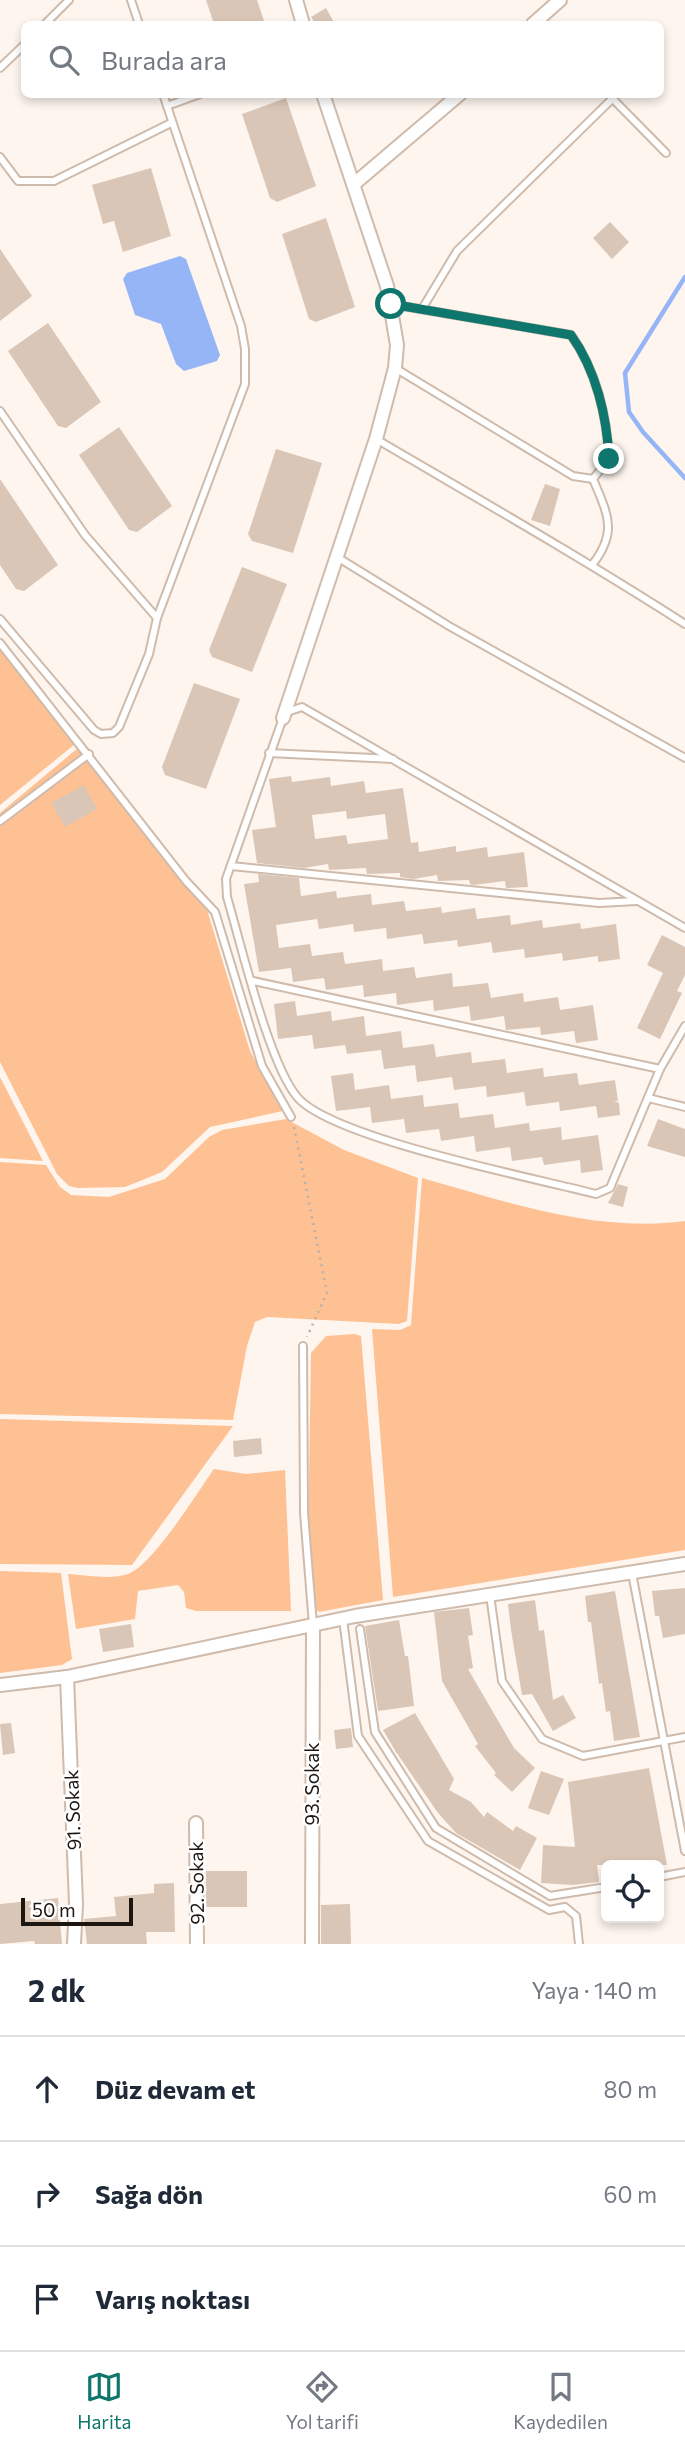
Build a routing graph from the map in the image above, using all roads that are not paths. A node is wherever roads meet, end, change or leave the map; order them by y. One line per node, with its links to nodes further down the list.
1 (69, 0): 5 (lane)
2 (131, 0): 6 (lane)
3 (296, 0): 7 (street)
4 (560, 0): 8 (street)
5 (47, 21)
6 (138, 21)
7 (302, 21)
8 (543, 21)
9 (21, 48): 10 (lane)
10 (0, 68)
11 (164, 98): 17 (lane)
12 (189, 98): 17 (lane)
13 (324, 98): 21 (street)
14 (455, 98): 21 (street)
15 (609, 98): 23 (lane)
16 (611, 98): 19 (lane)
17 (167, 106): 18 (lane)
18 (171, 123): 20 (lane); 30 (lane)
19 (666, 153)
20 (0, 157)
21 (354, 184): 22 (street)
22 (391, 304): 23 (lane); 24 (street)
23 (422, 310): 27 (lane)
24 (396, 368): 26 (street); 27 (lane)
25 (0, 411): 30 (lane)
26 (376, 439): 28 (street); 29 (lane)
27 (593, 479): 29 (lane)
28 (337, 557): 34 (street); 37 (lane)
29 (592, 565): 32 (lane)
30 (157, 618): 31 (lane)
31 (0, 619)
32 (685, 624)
33 (0, 643): 36 (lane)
34 (283, 718): 35 (lane); 38 (lane)
35 (269, 753): 38 (lane); 40 (lane)
36 (89, 754): 39 (lane); 48 (lane)
37 (685, 758)
38 (396, 759): 41 (lane)
39 (1, 819)
40 (231, 866): 41 (lane); 43 (lane)
41 (638, 901): 42 (lane)
42 (685, 929)
43 (253, 981): 45 (lane); 46 (lane)
44 (685, 1026): 45 (lane)
45 (660, 1069): 46 (lane)
46 (648, 1098): 47 (lane)
47 (685, 1107)
48 (291, 1117)
49 (303, 1346): 54 (lane)
50 (685, 1564): 51 (street)
51 (632, 1573): 52 (street); 59 (lane)
52 (490, 1595): 53 (street); 59 (lane)
53 (343, 1619): 54 (street); 68 (lane)
54 (313, 1625): 56 (street); 67 (street, 93. Sokak)
55 (360, 1629): 64 (lane)
56 (67, 1677): 57 (street); 65 (street, 91. Sokak)
57 (0, 1685)
58 (685, 1737): 59 (lane)
59 (663, 1741): 61 (lane)
60 (195, 1823): 66 (street, 92. Sokak)
61 (685, 1851)
62 (685, 1872): 63 (lane)
63 (664, 1876)
64 (601, 1888)
65 (74, 1944)
66 (197, 1944)
67 (312, 1944)
68 (579, 1944)

